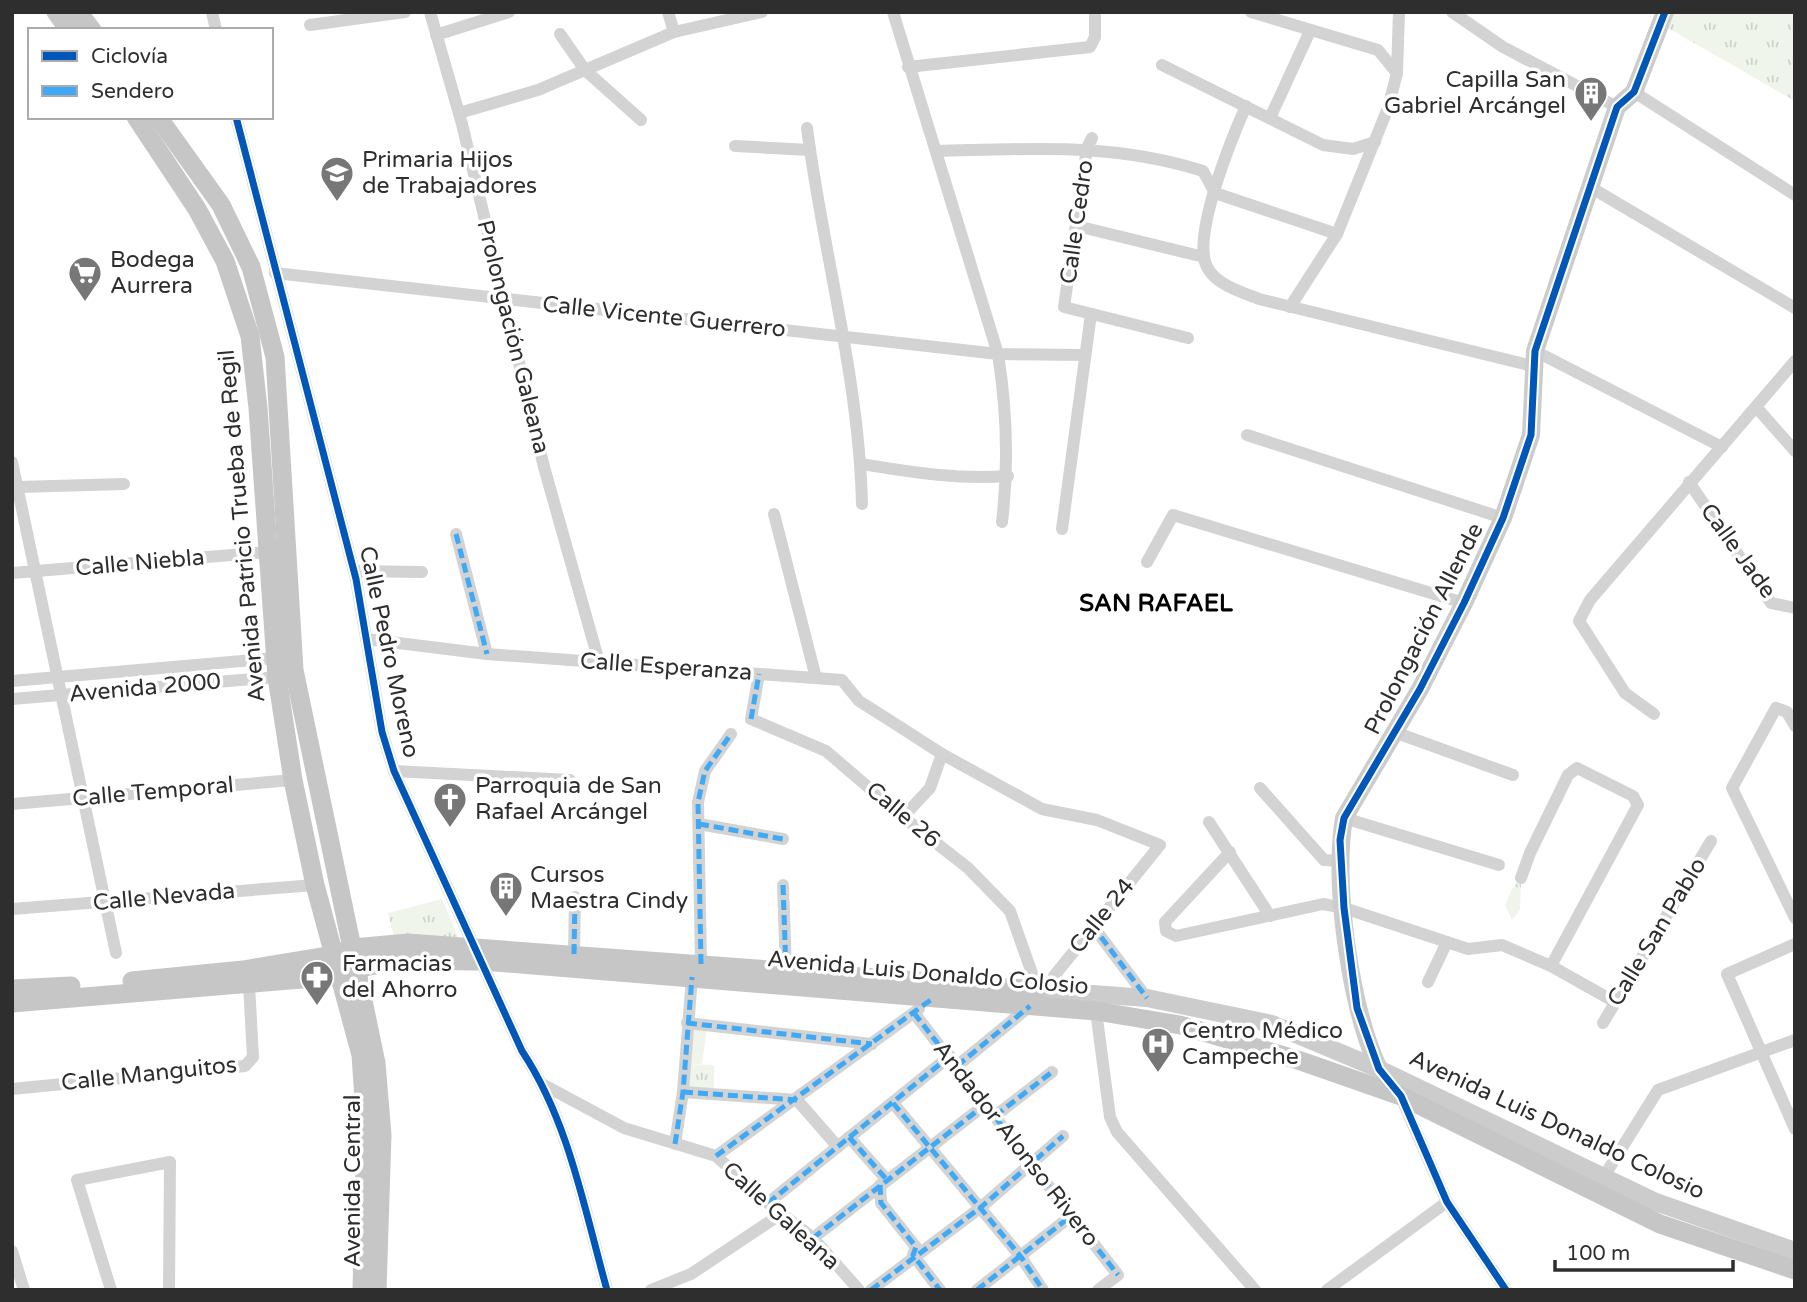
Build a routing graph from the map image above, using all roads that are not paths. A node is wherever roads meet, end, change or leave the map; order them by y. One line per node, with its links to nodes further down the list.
1 (56, 12): 15 (main road)
2 (78, 12): 16 (main road)
3 (405, 12): 14 (street)
4 (430, 12): 20 (street, Prolongación Galeana)
5 (509, 12): 20 (street)
6 (668, 12): 18 (street)
7 (762, 12): 18 (street)
8 (893, 12): 22 (street)
9 (1095, 12): 22 (street)
10 (1251, 12): 17 (street)
11 (1399, 12): 24 (street)
12 (1452, 12): 27 (street)
13 (1665, 12): 25 (street, Prolongación Allende)
14 (310, 25)
15 (68, 28)
16 (90, 28)
17 (1310, 31): 24 (street); 29 (street)
18 (674, 32): 23 (street)
19 (561, 34): 23 (street)
20 (436, 35): 28 (street, Prolongación Galeana)
21 (1162, 65): 26 (street)
22 (908, 67): 39 (street)
23 (585, 70): 28 (street); 33 (street)
24 (1397, 73): 35 (street)
25 (1634, 92): 27 (street, Prolongación Allende); 42 (street)
26 (1246, 106): 29 (street); 41 (street)
27 (1617, 107): 40 (street, Prolongación Allende)
28 (459, 113): 47 (street, Prolongación Galeana)
29 (1270, 118): 35 (street)
30 (137, 119): 75 (main road, Avenida Patricio Trueba de Regil)
31 (159, 119): 58 (main road, Avenida Patricio Trueba de Regil)
32 (236, 119): 46 (street, Calle Pedro Moreno)
33 (641, 120)
34 (807, 128): 38 (street)
35 (1375, 142): 44 (street)
36 (1090, 143): 39 (street); 41 (street); 43 (street, Calle Cedro)
37 (735, 146): 38 (street)
38 (810, 149): 51 (street)
39 (936, 151): 53 (street)
40 (1590, 187): 49 (street); 55 (street, Prolongación Allende)
41 (1215, 193): 44 (street); 45 (street)
42 (1795, 195)
43 (1077, 226): 45 (street); 50 (street, Calle Cedro)
44 (1337, 234): 48 (street)
45 (1204, 257): 48 (street)
46 (275, 273): 47 (street, Calle Vicente Guerrero); 57 (street, Calle Pedro Moreno)
47 (502, 299): 51 (street, Calle Vicente Guerrero); 85 (street, Prolongación Galeana)
48 (1290, 307): 55 (street)
49 (1795, 308)
50 (1091, 314): 52 (street); 54 (street)
51 (844, 336): 53 (street, Calle Vicente Guerrero); 64 (street)
52 (1188, 338)
53 (998, 354): 54 (street, Calle Vicente Guerrero); 65 (street)
54 (1085, 355): 73 (street)
55 (1536, 359): 61 (street); 71 (street, Prolongación Allende)
56 (1795, 360): 59 (street)
57 (302, 374): 58 (street); 78 (street, Calle Pedro Moreno)
58 (278, 377): 127 (main road, Avenida Patricio Trueba de Regil)
59 (1757, 408): 61 (street); 62 (street)
60 (1247, 435): 71 (street)
61 (1722, 447): 66 (street)
62 (1794, 448)
63 (13, 463): 68 (street)
64 (861, 464): 65 (street); 69 (street)
65 (1008, 476): 72 (street)
66 (1689, 482): 82 (street, Calle Jade); 92 (street)
67 (124, 484): 68 (street)
68 (18, 487): 77 (street)
69 (862, 504)
70 (774, 514): 88 (street)
71 (1503, 518): 81 (street, Prolongación Allende)
72 (1002, 522)
73 (1062, 529)
74 (456, 534): 84 (street)
75 (268, 552): 77 (street, Calle Niebla); 86 (main road, Avenida Patricio Trueba de Regil)
76 (1147, 562): 81 (street)
77 (35, 571): 80 (street, Calle Niebla); 90 (street)
78 (354, 571): 79 (street); 83 (street, Calle Pedro Moreno)
79 (422, 572)
80 (12, 573)
81 (1464, 603): 94 (street, Prolongación Allende)
82 (1795, 608)
83 (366, 639): 84 (street, Calle Esperanza); 97 (street, Calle Pedro Moreno)
84 (487, 654): 85 (street, Calle Esperanza)
85 (598, 662): 87 (street, Calle Esperanza)
86 (276, 668): 90 (street, Avenida 2000); 90 (street, Avenida 2000); 99 (main road, Avenida Patricio Trueba de Regil)
87 (760, 674): 88 (street, Calle Esperanza); 104 (street, Calle 26)
88 (816, 678): 96 (street, Calle Esperanza)
89 (12, 681): 90 (street, Avenida 2000)
90 (58, 686): 91 (street, Avenida 2000); 102 (street)
91 (12, 699)
92 (1654, 714)
93 (1795, 726): 117 (street)
94 (1394, 732): 98 (street); 105 (street, Prolongación Allende)
95 (731, 734): 107 (street)
96 (942, 754): 104 (street); 110 (street, Calle Esperanza)
97 (394, 771): 100 (street); 129 (street, Calle Pedro Moreno)
98 (1513, 775)
99 (293, 780): 102 (street, Calle Temporal); 115 (main road, Avenida Patricio Trueba de Regil)
100 (570, 780)
101 (1260, 788): 112 (street)
102 (82, 798): 103 (street, Calle Temporal); 119 (street)
103 (12, 804)
104 (903, 817): 140 (street, Calle 26)
105 (1344, 818): 112 (street, Prolongación Allende); 113 (street)
106 (1209, 822): 111 (street)
107 (699, 824): 108 (street); 133 (street)
108 (783, 839)
109 (1711, 841): 143 (street, Calle San Pablo)
110 (1160, 845): 124 (street, Calle 24)
111 (1230, 852): 122 (street); 122 (street)
112 (1342, 861): 120 (street, Prolongación Allende)
113 (1499, 864)
114 (1521, 878): 132 (street)
115 (315, 885): 119 (street, Calle Nevada); 131 (main road, Avenida Patricio Trueba de Regil)
116 (783, 885): 134 (street)
117 (1789, 891): 123 (street)
118 (575, 897): 130 (street)
119 (105, 902): 121 (street, Calle Nevada); 128 (street)
120 (1344, 908): 122 (street); 125 (street); 153 (street, Prolongación Allende)
121 (12, 909)
122 (1270, 916)
123 (1795, 918)
124 (1092, 925): 140 (street, Calle 24); 141 (street)
125 (1447, 942): 132 (street); 137 (street)
126 (1795, 944): 151 (street)
127 (353, 948): 129 (main road); 131 (main road); 135 (main road, Avenida Central)
128 (116, 953)
129 (479, 953): 130 (main road); 133 (main road, Avenida Luis Donaldo Colosio); 135 (main road, Avenida Luis Donaldo Colosio); 155 (street, Calle Pedro Moreno)
130 (574, 954): 133 (main road)
131 (333, 955): 135 (main road, Avenida Central); 139 (main road)
132 (1550, 966): 143 (street)
133 (696, 970): 134 (main road); 136 (main road, Avenida Luis Donaldo Colosio); 147 (street)
134 (786, 970): 136 (main road)
135 (347, 972): 138 (main road, Avenida Luis Donaldo Colosio); 187 (main road, Avenida Central); 188 (main road, Avenida Central)
136 (811, 980): 140 (main road); 142 (main road, Avenida Luis Donaldo Colosio)
137 (1428, 982)
138 (249, 985): 144 (main road, Avenida Luis Donaldo Colosio); 156 (street, Calle Manguitos)
139 (12, 989)
140 (1042, 996): 141 (street, Avenida Luis Donaldo Colosio); 142 (main road, Avenida Luis Donaldo Colosio); 145 (main road, Avenida Luis Donaldo Colosio); 152 (street)
141 (1147, 998): 153 (street, Avenida Luis Donaldo Colosio)
142 (932, 999): 146 (street)
143 (1615, 1002): 148 (street, Calle San Pablo)
144 (12, 1003)
145 (1096, 1011): 158 (main road, Avenida Luis Donaldo Colosio); 197 (street)
146 (914, 1013): 150 (street); 152 (street, Andador Alonso Rivero)
147 (687, 1023): 150 (street); 157 (street)
148 (1603, 1023)
149 (1795, 1040): 151 (street)
150 (872, 1044): 159 (street)
151 (1762, 1051): 163 (street); 171 (street)
152 (953, 1061): 160 (street); 161 (street, Andador Alonso Rivero)
153 (1379, 1069): 158 (street); 171 (street, Avenida Luis Donaldo Colosio)
154 (1052, 1072): 162 (street)
155 (544, 1085): 166 (street, Calle Galeana); 189 (street, Calle Pedro Moreno)
156 (12, 1089)
157 (683, 1092): 159 (street); 166 (street)
158 (1401, 1096): 173 (street); 183 (main road, Avenida Luis Donaldo Colosio)
159 (797, 1100): 167 (street); 169 (street)
160 (893, 1103): 165 (street); 168 (street)
161 (986, 1104): 162 (street, Andador Alonso Rivero); 168 (street)
162 (995, 1116): 170 (street, Andador Alonso Rivero)
163 (1795, 1129)
164 (1063, 1136): 170 (street)
165 (849, 1138): 167 (street); 172 (street)
166 (675, 1144): 169 (street, Calle Galeana)
167 (838, 1147): 174 (street)
168 (928, 1148): 172 (street); 175 (street)
169 (716, 1156): 174 (street, Calle Galeana)
170 (1032, 1165): 175 (street); 177 (street, Andador Alonso Rivero)
171 (1603, 1178): 180 (street, Avenida Luis Donaldo Colosio)
172 (883, 1183): 178 (street); 181 (street)
173 (1447, 1202): 198 (street); 199 (street)
174 (768, 1203): 176 (street, Calle Galeana)
175 (980, 1208): 181 (street); 182 (street)
176 (781, 1213): 178 (street, Calle Galeana); 190 (street)
177 (1071, 1216): 182 (street); 196 (street, Andador Alonso Rivero)
178 (813, 1238): 191 (street, Calle Galeana)
179 (12, 1251): 184 (street)
180 (1795, 1251)
181 (913, 1255): 192 (street); 193 (street)
182 (1021, 1257): 194 (street); 195 (street)
183 (1795, 1270)
184 (24, 1290)
185 (111, 1290): 186 (street)
186 (169, 1290)
187 (362, 1290)
188 (377, 1290)
189 (607, 1290)
190 (651, 1290)
191 (859, 1290)
192 (871, 1290)
193 (940, 1290)
194 (976, 1290)
195 (1043, 1290)
196 (1098, 1290)
197 (1255, 1290)
198 (1326, 1290)
199 (1506, 1290)

